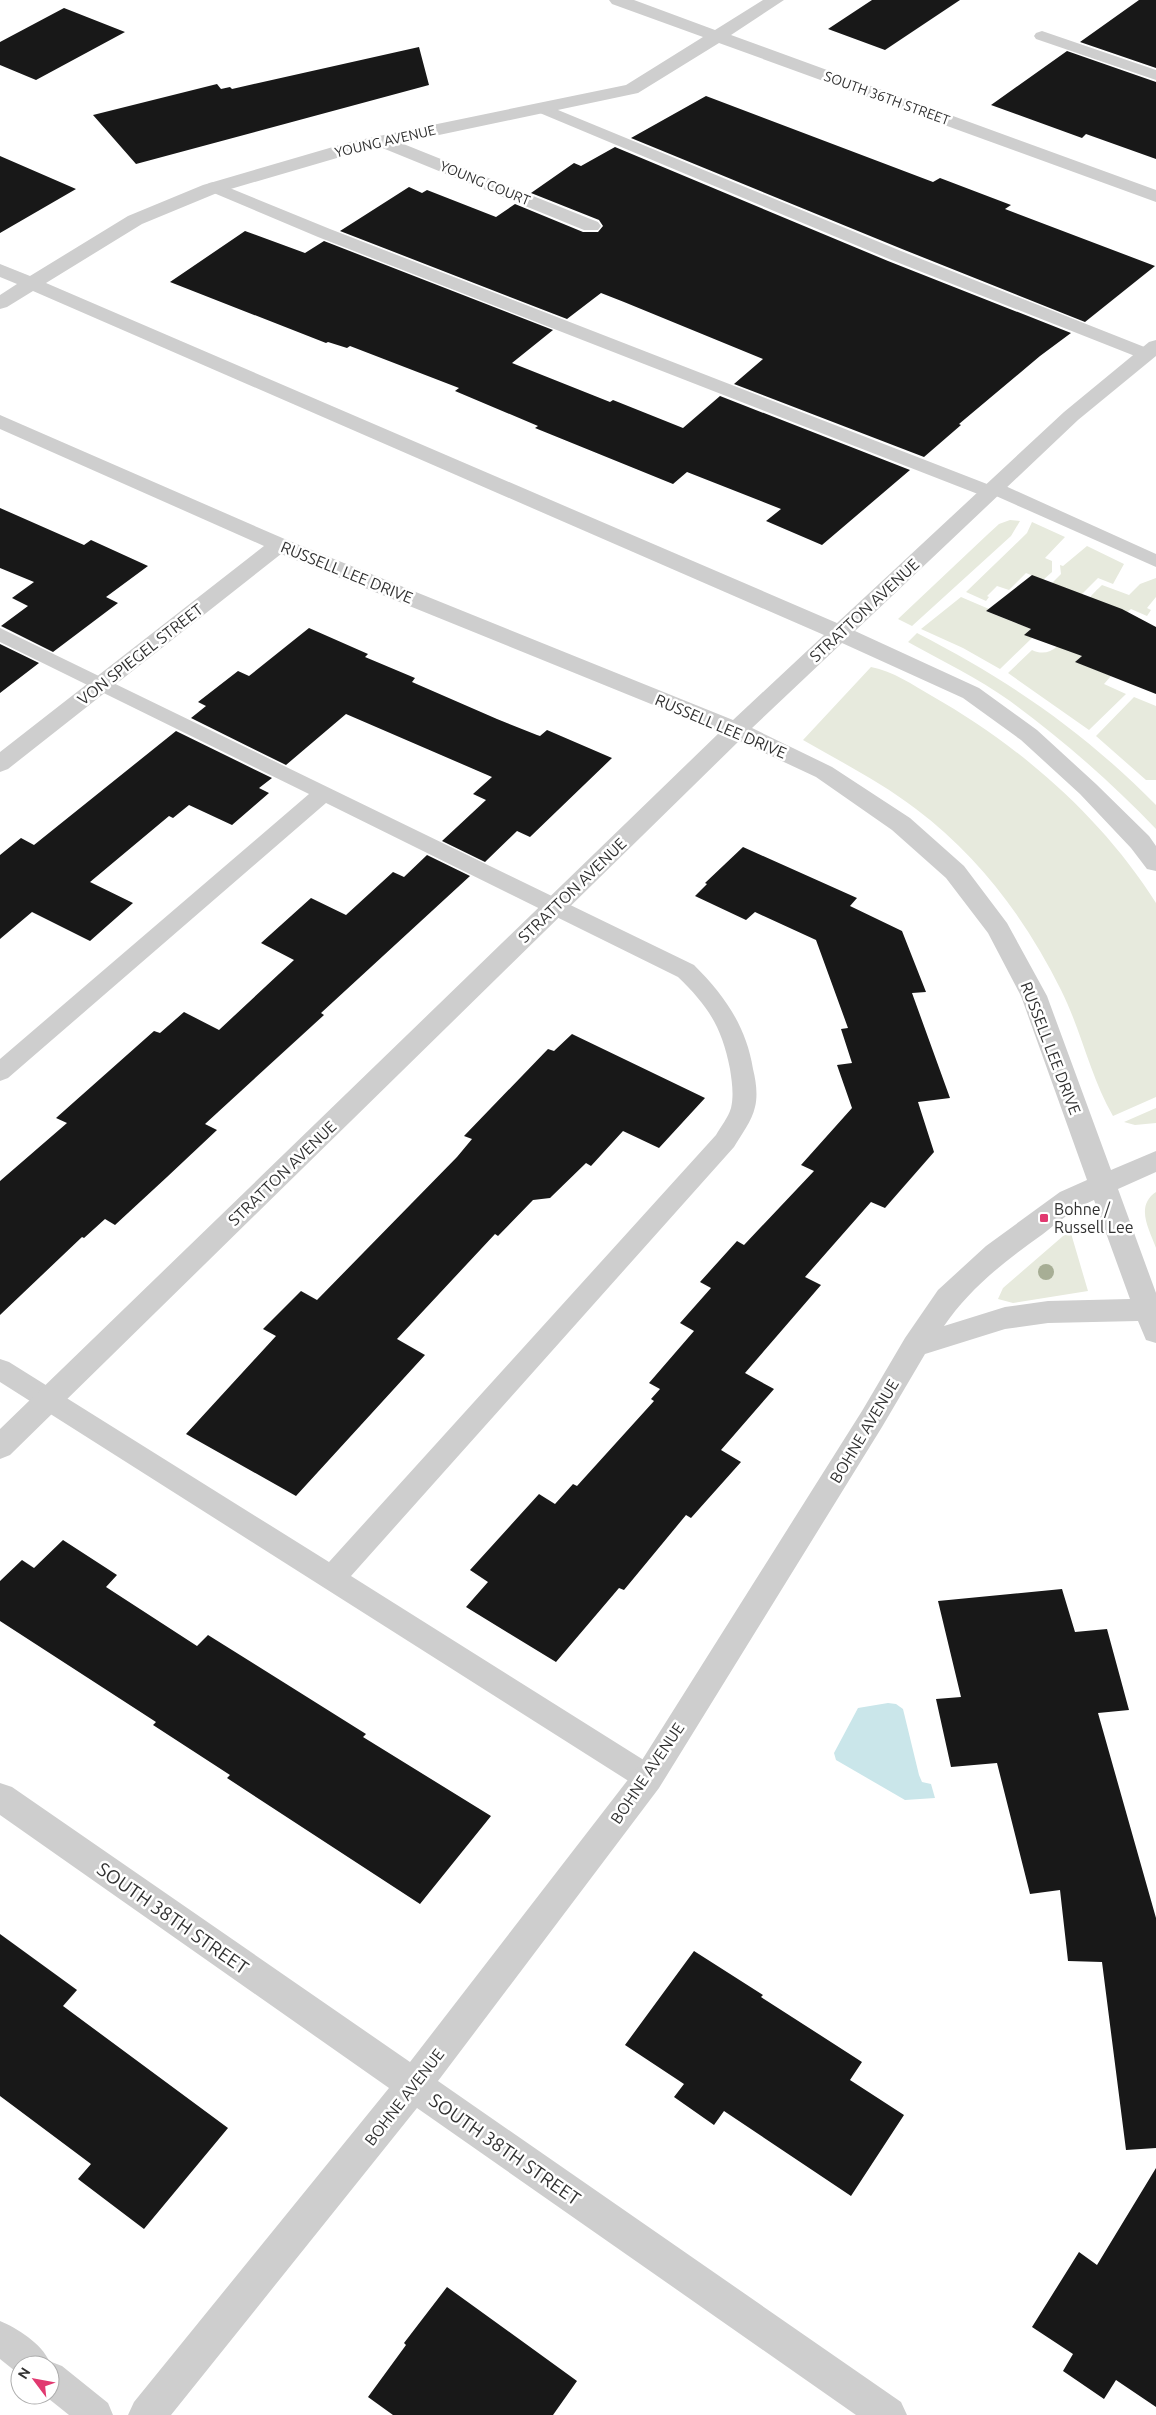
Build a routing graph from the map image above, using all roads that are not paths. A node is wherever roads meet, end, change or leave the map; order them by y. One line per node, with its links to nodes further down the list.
1 (618, 0): 3 (street, SOUTH 36TH STREET)
2 (774, 0): 3 (street, YOUNG AVENUE)
3 (716, 36): 6 (street, YOUNG AVENUE); 9 (street, SOUTH 36TH STREET)
4 (1042, 36): 5 (lane)
5 (1156, 75)
6 (541, 108): 7 (street, YOUNG AVENUE); 14 (lane)
7 (380, 141): 8 (street, YOUNG AVENUE); 10 (street, YOUNG COURT)
8 (215, 187): 12 (street, YOUNG AVENUE); 16 (lane)
9 (1156, 196)
10 (591, 226)
11 (0, 270): 12 (street)
12 (32, 283): 13 (street, YOUNG AVENUE); 19 (street)
13 (0, 303)
14 (1153, 348): 16 (street, STRATTON AVENUE)
15 (0, 421): 17 (street, RUSSELL LEE DRIVE)
16 (992, 490): 18 (lane); 19 (street, STRATTON AVENUE)
17 (280, 545): 21 (street, VON SPIEGEL STREET); 22 (street, RUSSELL LEE DRIVE)
18 (1156, 561)
19 (840, 633): 22 (street, STRATTON AVENUE); 25 (street)
20 (0, 634): 21 (lane)
21 (103, 683): 23 (street, VON SPIEGEL STREET); 24 (lane)
22 (736, 730): 26 (street, STRATTON AVENUE); 29 (street, RUSSELL LEE DRIVE)
23 (0, 764)
24 (324, 793): 26 (lane); 27 (lane)
25 (1156, 863)
26 (554, 906): 33 (street, STRATTON AVENUE); 35 (lane)
27 (0, 1072)
28 (1156, 1161): 29 (street, BOHNE AVENUE)
29 (1101, 1184): 30 (street, RUSSELL LEE DRIVE); 31 (street, BOHNE AVENUE)
30 (1152, 1321): 31 (street)
31 (915, 1346): 36 (street, BOHNE AVENUE)
32 (0, 1369): 33 (lane)
33 (49, 1400): 34 (street, STRATTON AVENUE); 35 (lane)
34 (0, 1447)
35 (332, 1578): 36 (lane)
36 (648, 1778): 38 (street, BOHNE AVENUE)
37 (0, 1797): 38 (street, SOUTH 38TH STREET)
38 (414, 2086): 43 (street, BOHNE AVENUE); 44 (street, SOUTH 38TH STREET)
39 (0, 2338): 40 (lane)
40 (21, 2355)
41 (60, 2386): 42 (lane)
42 (96, 2415)
43 (147, 2415)
44 (888, 2415)

